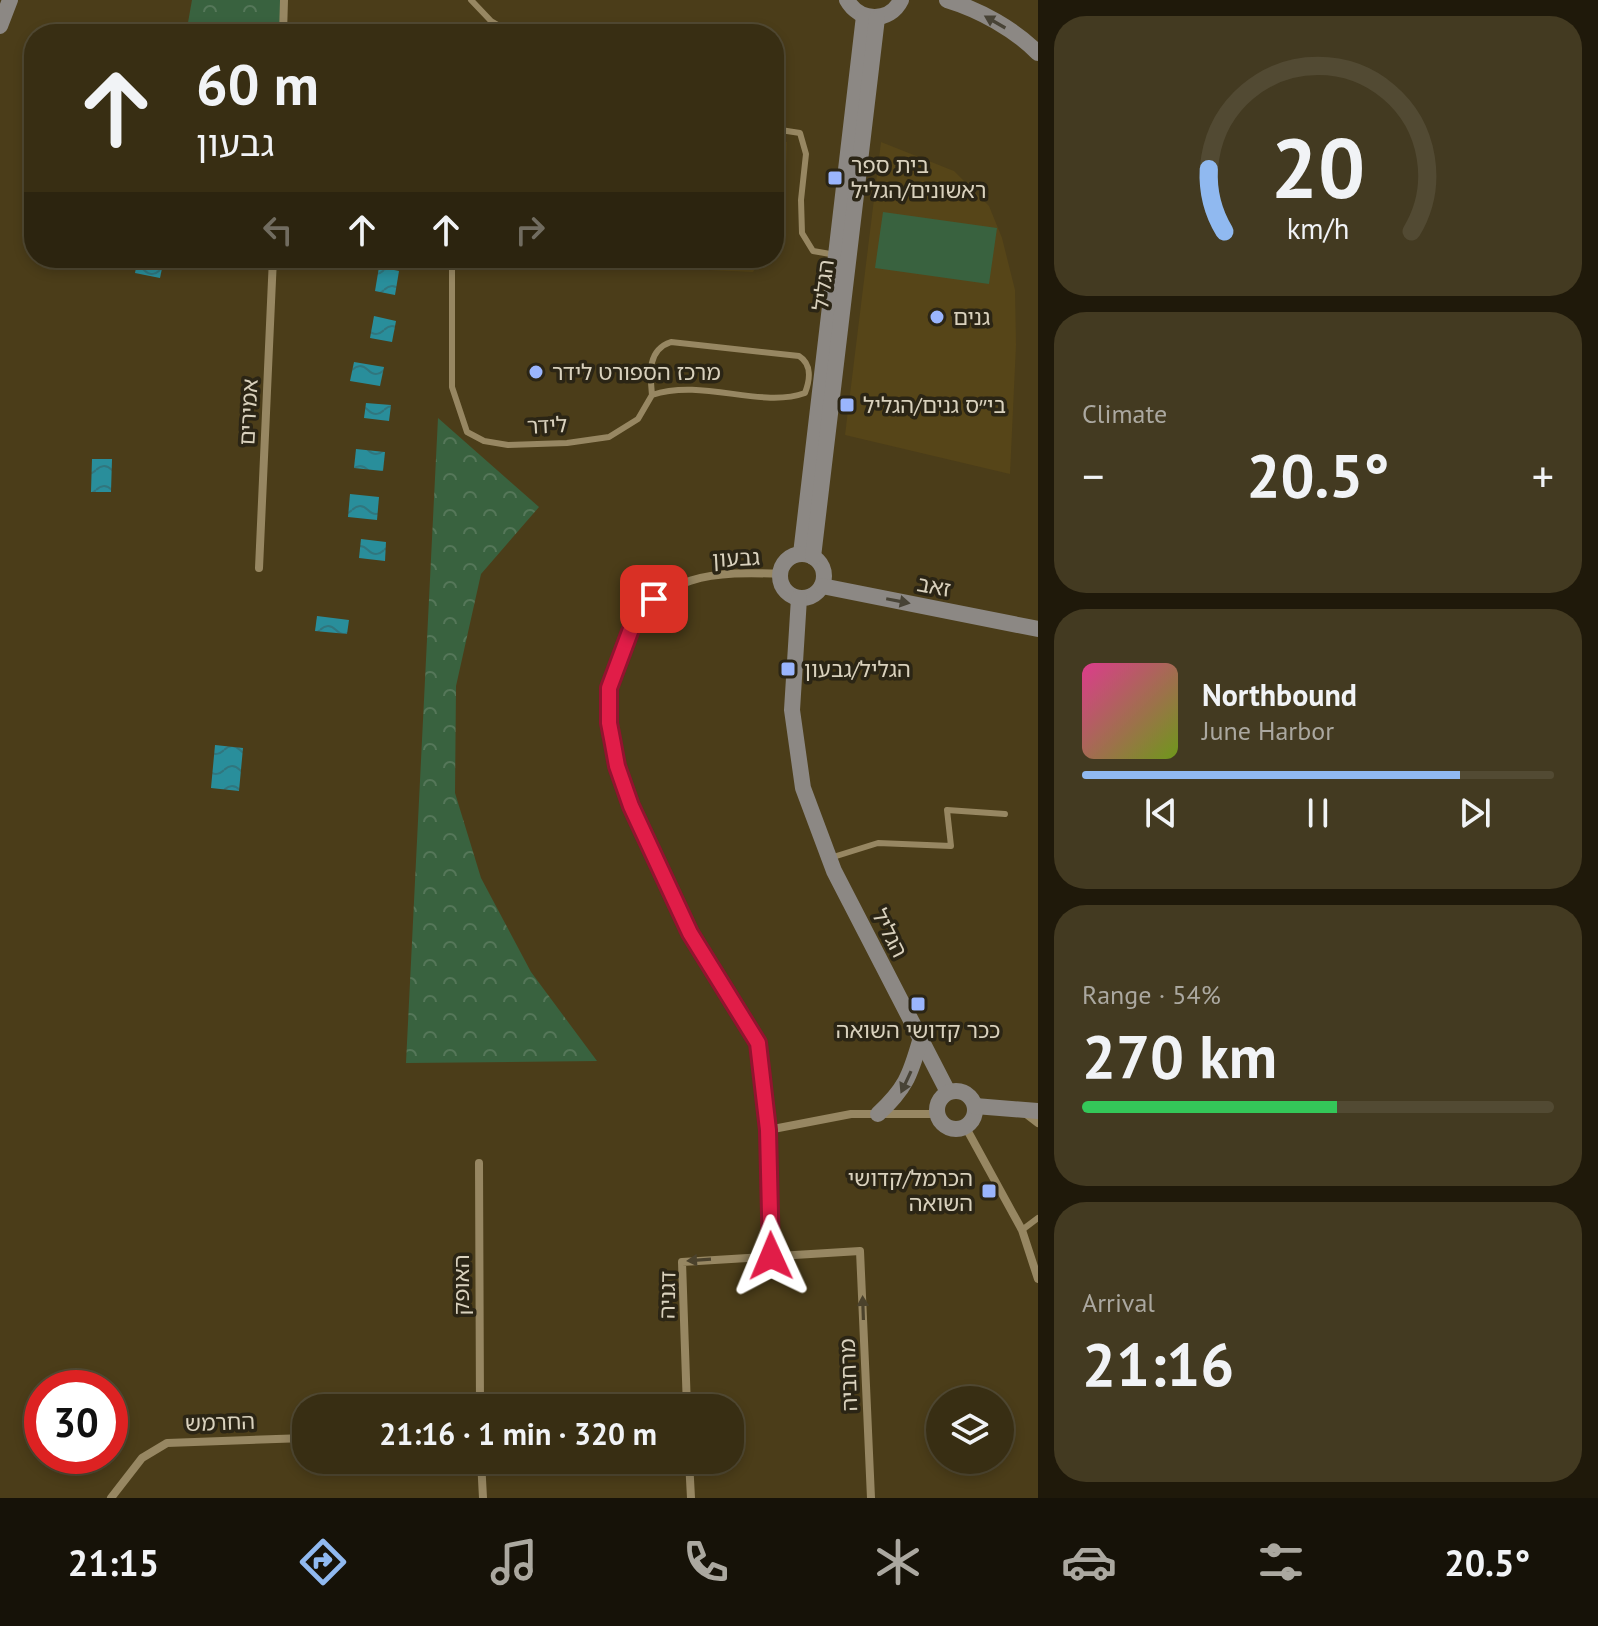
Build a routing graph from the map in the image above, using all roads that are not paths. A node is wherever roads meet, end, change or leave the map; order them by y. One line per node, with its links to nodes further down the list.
1 (10, 0): 10 (street)
2 (284, 0): 8 (street)
3 (471, 0): 9 (lane)
4 (847, 0): 7 (street)
5 (901, 0): 7 (street)
6 (947, 0): 11 (street, one-way to 6)
7 (870, 17): 13 (street, הגליל); 17 (street, הגליל)
8 (283, 24)
9 (496, 24)
10 (0, 26)
11 (1038, 53)
12 (784, 131): 13 (lane)
13 (836, 255): 17 (street, הגליל)
14 (273, 268): 18 (street, אמירים)
15 (452, 268): 16 (lane, לידר)
16 (652, 395): 16 (lane)
17 (807, 556): 19 (street); 20 (street)
18 (259, 568)
19 (781, 574): 21 (street); 33 (street, גבעון)
20 (822, 586): 21 (street); 22 (street, זאב, one-way to 22)
21 (799, 598): 24 (street, הגליל)
22 (1038, 629)
23 (1005, 814): 24 (lane)
24 (829, 858): 25 (street, הגליל)
25 (920, 1041): 26 (street, הגליל); 29 (street, one-way to 29)
26 (948, 1092): 27 (street); 30 (street)
27 (975, 1106): 28 (street); 32 (street)
28 (1030, 1110): 31 (street)
29 (878, 1114): 30 (street); 33 (street)
30 (937, 1114): 32 (street)
31 (1038, 1123)
32 (965, 1126): 36 (street)
33 (768, 1130): 38 (street, גבעון)
34 (479, 1163): 40 (street, האופק)
35 (1038, 1218): 36 (lane)
36 (1022, 1230): 39 (street)
37 (860, 1251): 38 (street, דגניה); 48 (street, מרחביה, one-way to 37)
38 (771, 1256): 41 (street, דגניה, one-way to 41)
39 (1038, 1279)
40 (480, 1394)
41 (687, 1394)
42 (292, 1439): 45 (street, החרמש)
43 (482, 1474): 46 (street)
44 (690, 1474): 47 (street)
45 (111, 1498)
46 (483, 1498)
47 (691, 1498)
48 (871, 1498)

